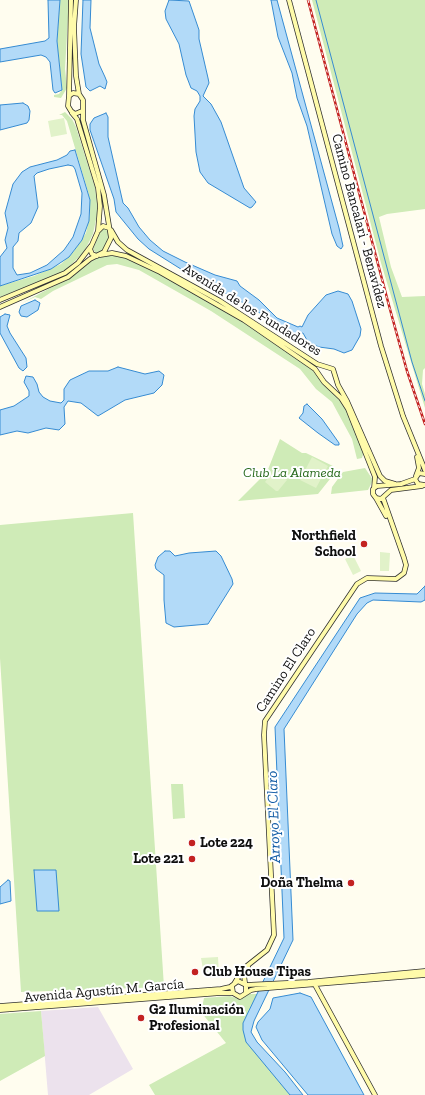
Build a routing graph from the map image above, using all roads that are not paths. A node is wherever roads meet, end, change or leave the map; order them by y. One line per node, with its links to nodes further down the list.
1 (71, 0): 5 (street)
2 (76, 0): 4 (street)
3 (288, 0): 18 (street, Camino Bancalari - Benavídez)
4 (79, 94): 5 (street); 6 (street)
5 (69, 96): 7 (street)
6 (82, 111): 7 (street); 8 (street)
7 (72, 113): 9 (street)
8 (110, 229): 9 (street); 11 (street); 14 (street, Avenida de los Fundadores)
9 (98, 231): 10 (street)
10 (91, 246): 11 (street); 12 (street)
11 (98, 255): 13 (street); 15 (street, Avenida de los Fundadores)
12 (0, 300)
13 (0, 307)
14 (326, 367): 15 (street); 16 (street, Avenida de los Fundadores)
15 (320, 376): 17 (street, Avenida de los Fundadores)
16 (336, 378): 17 (street); 22 (street, Avenida de los Fundadores)
17 (327, 385): 25 (street, Avenida de los Fundadores)
18 (414, 447): 19 (street, Camino Bancalari - Benavídez); 21 (street, Camino Bancalari - Benavídez)
19 (425, 470)
20 (425, 474): 21 (street)
21 (416, 478): 22 (street); 23 (street)
22 (395, 484): 24 (street)
23 (424, 485): 26 (street)
24 (382, 486): 25 (street); 26 (street)
25 (374, 488): 27 (street)
26 (386, 493): 28 (street)
27 (376, 498): 28 (street); 29 (street, Camino El Claro)
28 (383, 498): 29 (street, Camino El Claro)
29 (391, 525): 30 (street, Camino El Claro)
30 (249, 966): 34 (street); 35 (street, Camino El Claro)
31 (425, 971): 33 (street)
32 (425, 975): 33 (street)
33 (314, 983): 36 (street); 41 (street)
34 (246, 984): 35 (street); 36 (street); 38 (street)
35 (233, 985): 37 (street); 39 (street, Avenida Agustín M. García)
36 (257, 987): 38 (street)
37 (233, 993): 38 (street); 40 (street, Avenida Agustín M. García)
38 (246, 993)
39 (0, 1006)
40 (0, 1010)
41 (375, 1095)

